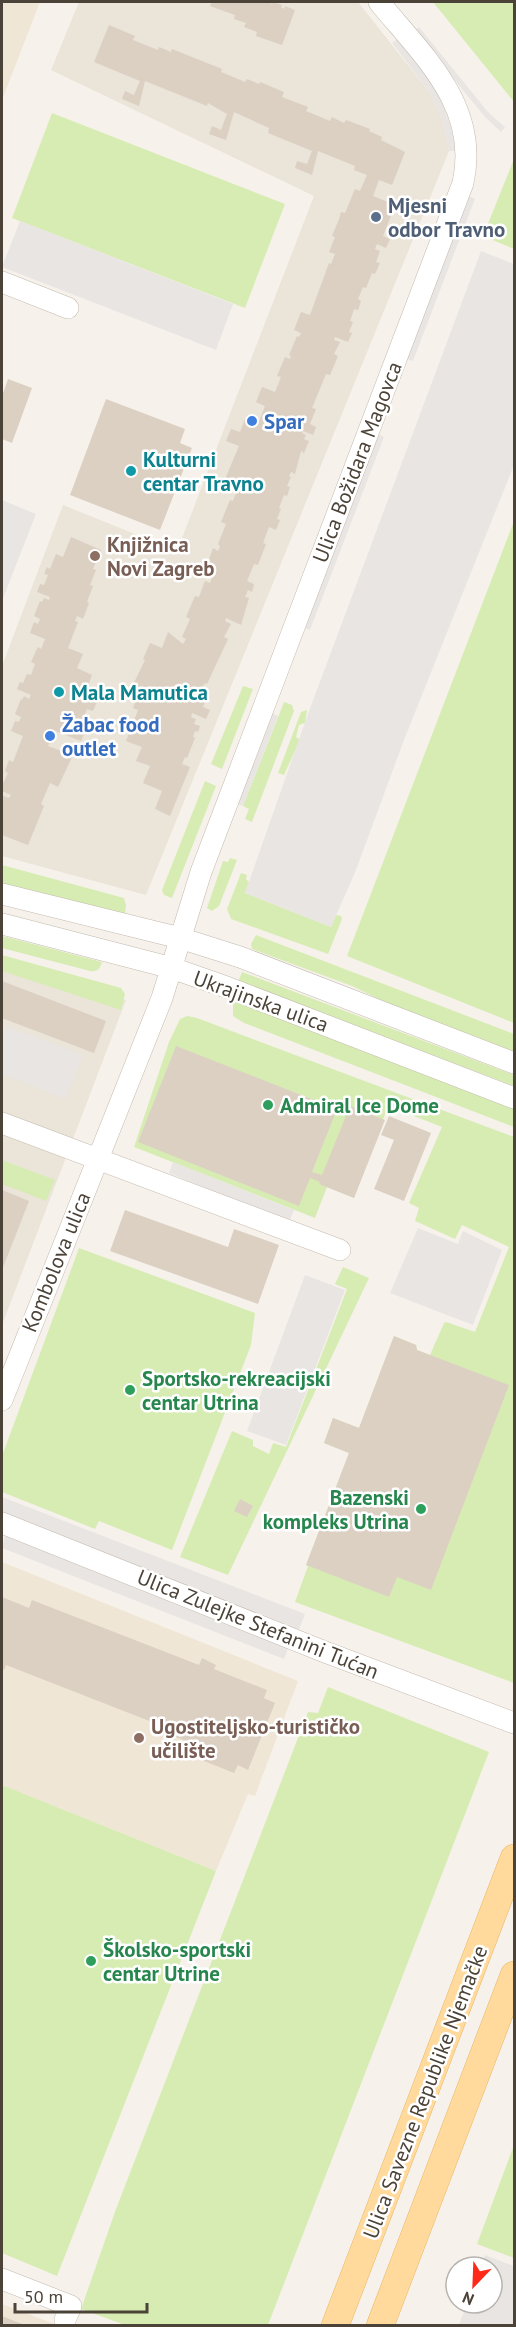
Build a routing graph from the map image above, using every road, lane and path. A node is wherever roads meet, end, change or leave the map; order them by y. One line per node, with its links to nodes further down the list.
1 (379, 2): 6 (street, Ulica Božidara Magovca)
2 (2, 282): 3 (street)
3 (68, 308)
4 (2, 894): 6 (street, Ukrajinska ulica)
5 (2, 924): 7 (street, Ukrajinska ulica)
6 (180, 938): 7 (street, Ulica Božidara Magovca); 8 (street, Ukrajinska ulica)
7 (171, 968): 9 (street, Ukrajinska ulica); 11 (street, Kombolova ulica)
8 (514, 1063)
9 (514, 1098)
10 (2, 1123): 11 (street)
11 (97, 1158): 12 (street); 13 (street, Kombolova ulica)
12 (340, 1250)
13 (2, 1400)
14 (2, 1523): 15 (street, Ulica Zulejke Stefanini Tućan)
15 (514, 1723)
16 (514, 1858): 20 (main road, Ulica Savezne Republike Njemačke)
17 (514, 1976): 21 (main road, Ulica Savezne Republike Njemačke)
18 (2, 2279): 19 (street)
19 (65, 2320)
20 (335, 2325)
21 (380, 2325)

